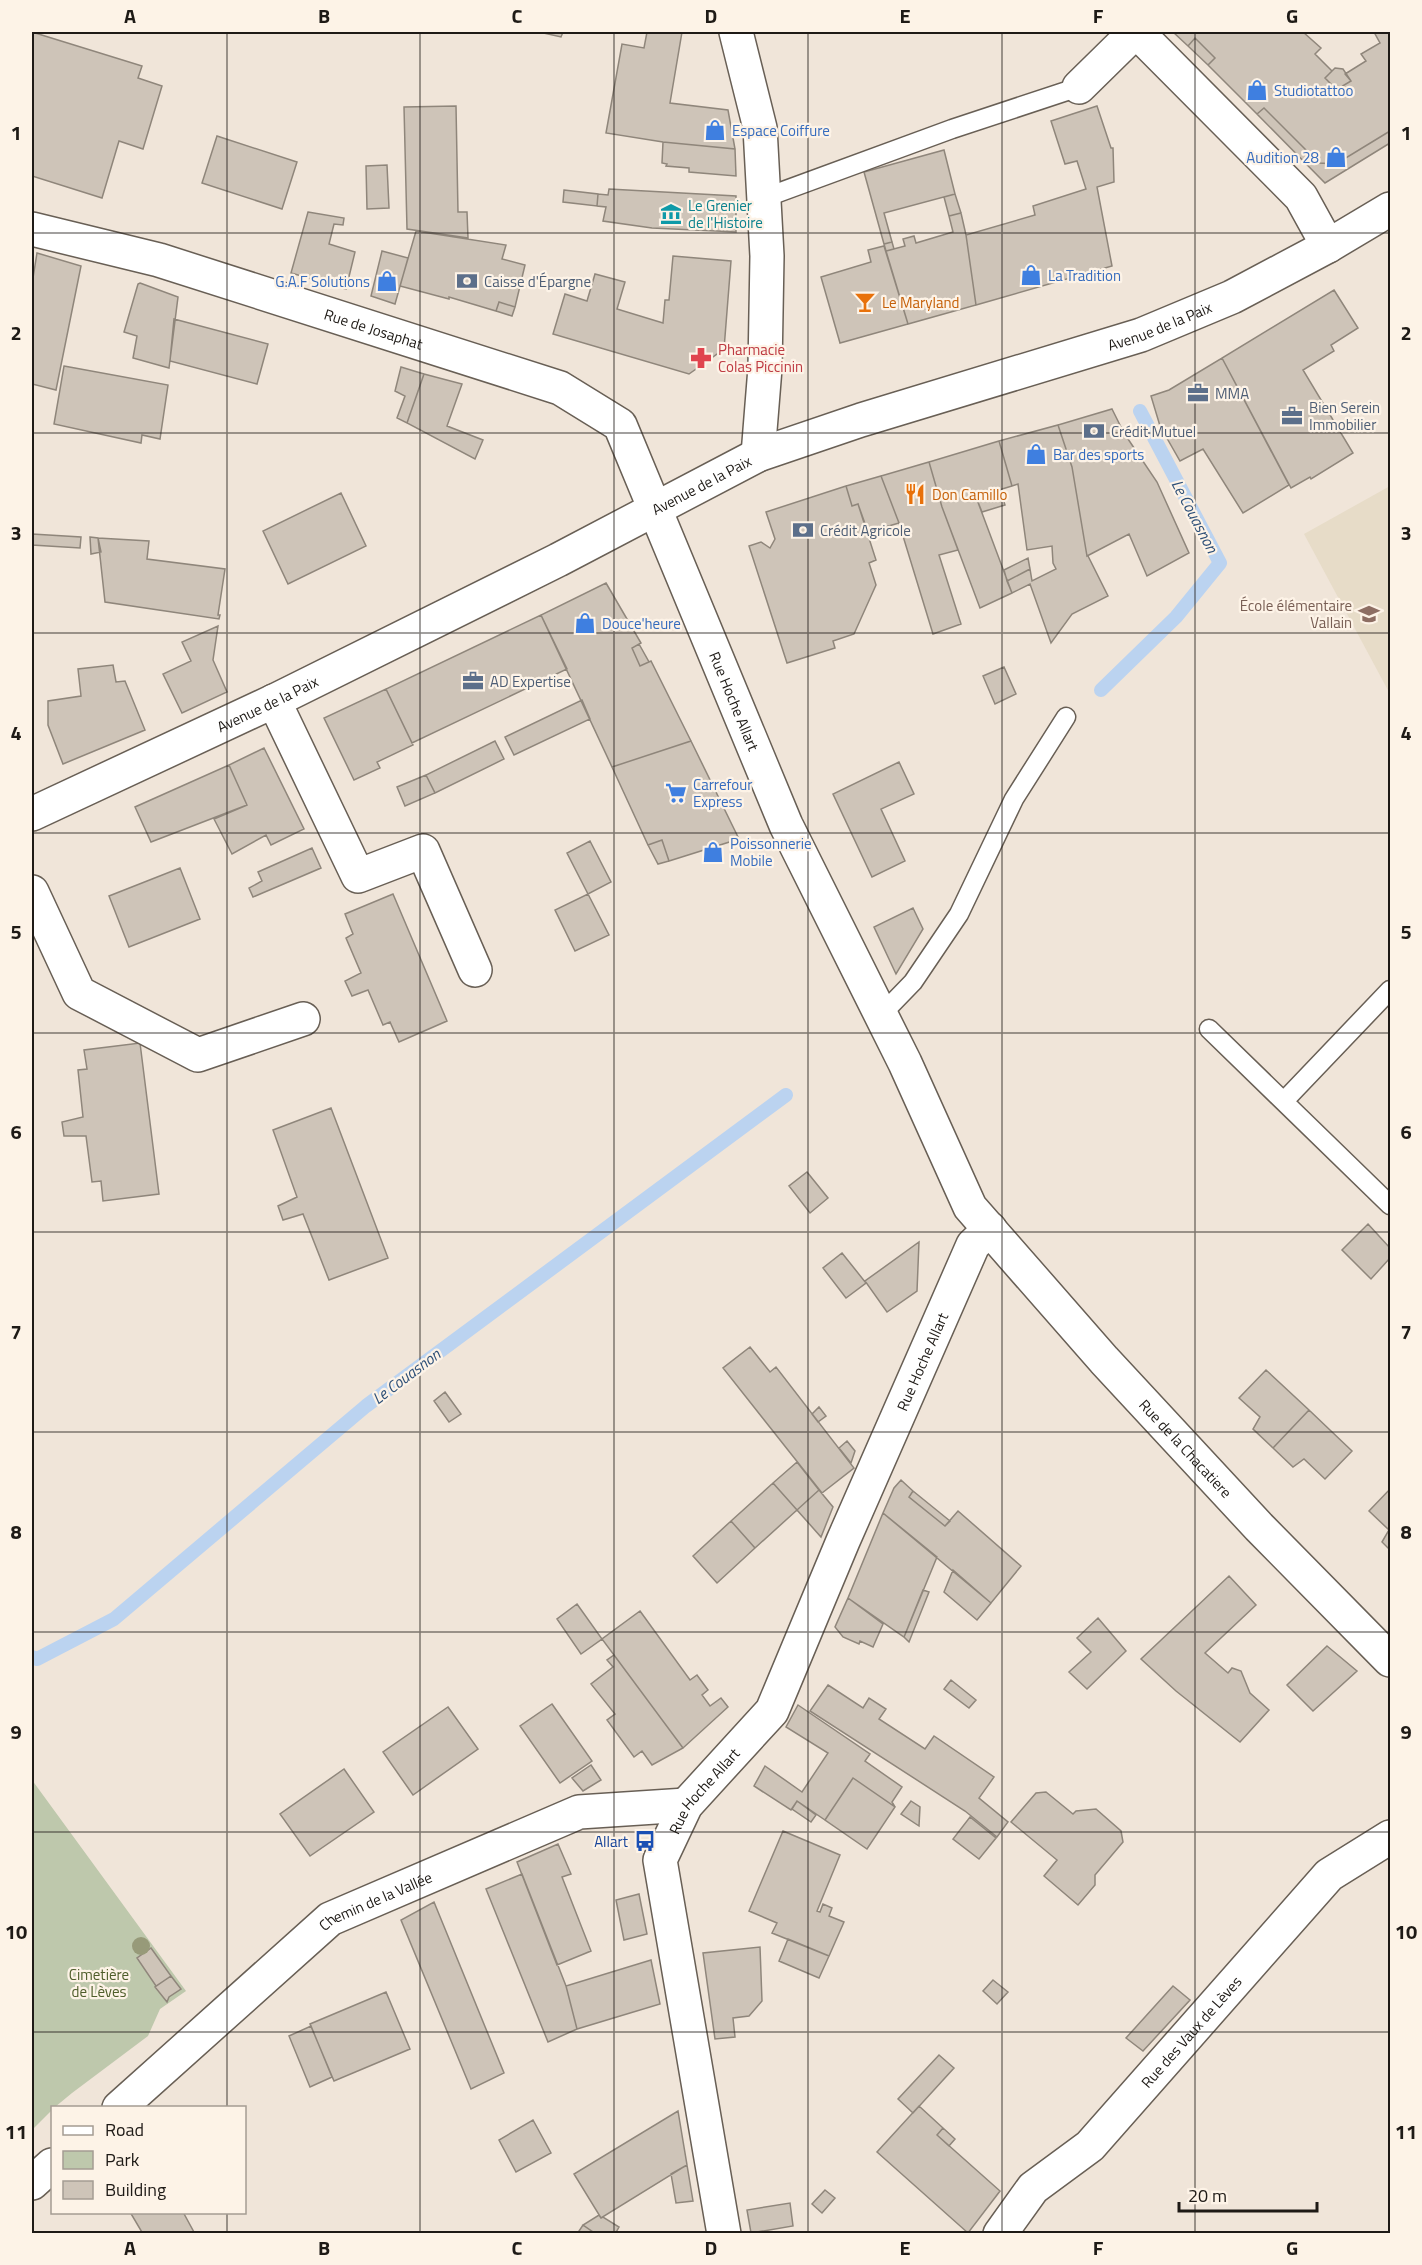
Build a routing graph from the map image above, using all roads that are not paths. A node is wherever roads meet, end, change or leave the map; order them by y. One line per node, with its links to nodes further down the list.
1 (736, 32): 4 (street)
2 (1136, 32): 3 (street); 7 (street)
3 (1079, 87): 4 (lane)
4 (764, 198): 8 (street)
5 (1390, 209): 7 (street, Avenue de la Paix)
6 (32, 229): 9 (street, Rue de Josaphat)
7 (1328, 246): 8 (street, Avenue de la Paix)
8 (758, 455): 9 (street, Avenue de la Paix)
9 (654, 509): 10 (street, Avenue de la Paix); 16 (street, Rue Hoche Allart)
10 (274, 701): 12 (street, Avenue de la Paix); 14 (street)
11 (1066, 717): 16 (lane)
12 (32, 814)
13 (32, 892): 17 (street)
14 (475, 970)
15 (1390, 990): 19 (lane)
16 (881, 1015): 21 (street, Rue Hoche Allart)
17 (303, 1019)
18 (1209, 1029): 19 (lane)
19 (1284, 1101): 20 (lane)
20 (1390, 1205)
21 (990, 1229): 22 (street, Rue de la Chacatiere); 23 (street, Rue Hoche Allart)
22 (1390, 1660)
23 (686, 1806): 25 (street, Chemin de la Vallée); 28 (street, Rue Hoche Allart)
24 (1390, 1837): 29 (street, Rue des Vaux de Lèves)
25 (121, 2106)
26 (51, 2166): 27 (street)
27 (32, 2183)
28 (724, 2234)
29 (1000, 2234)

